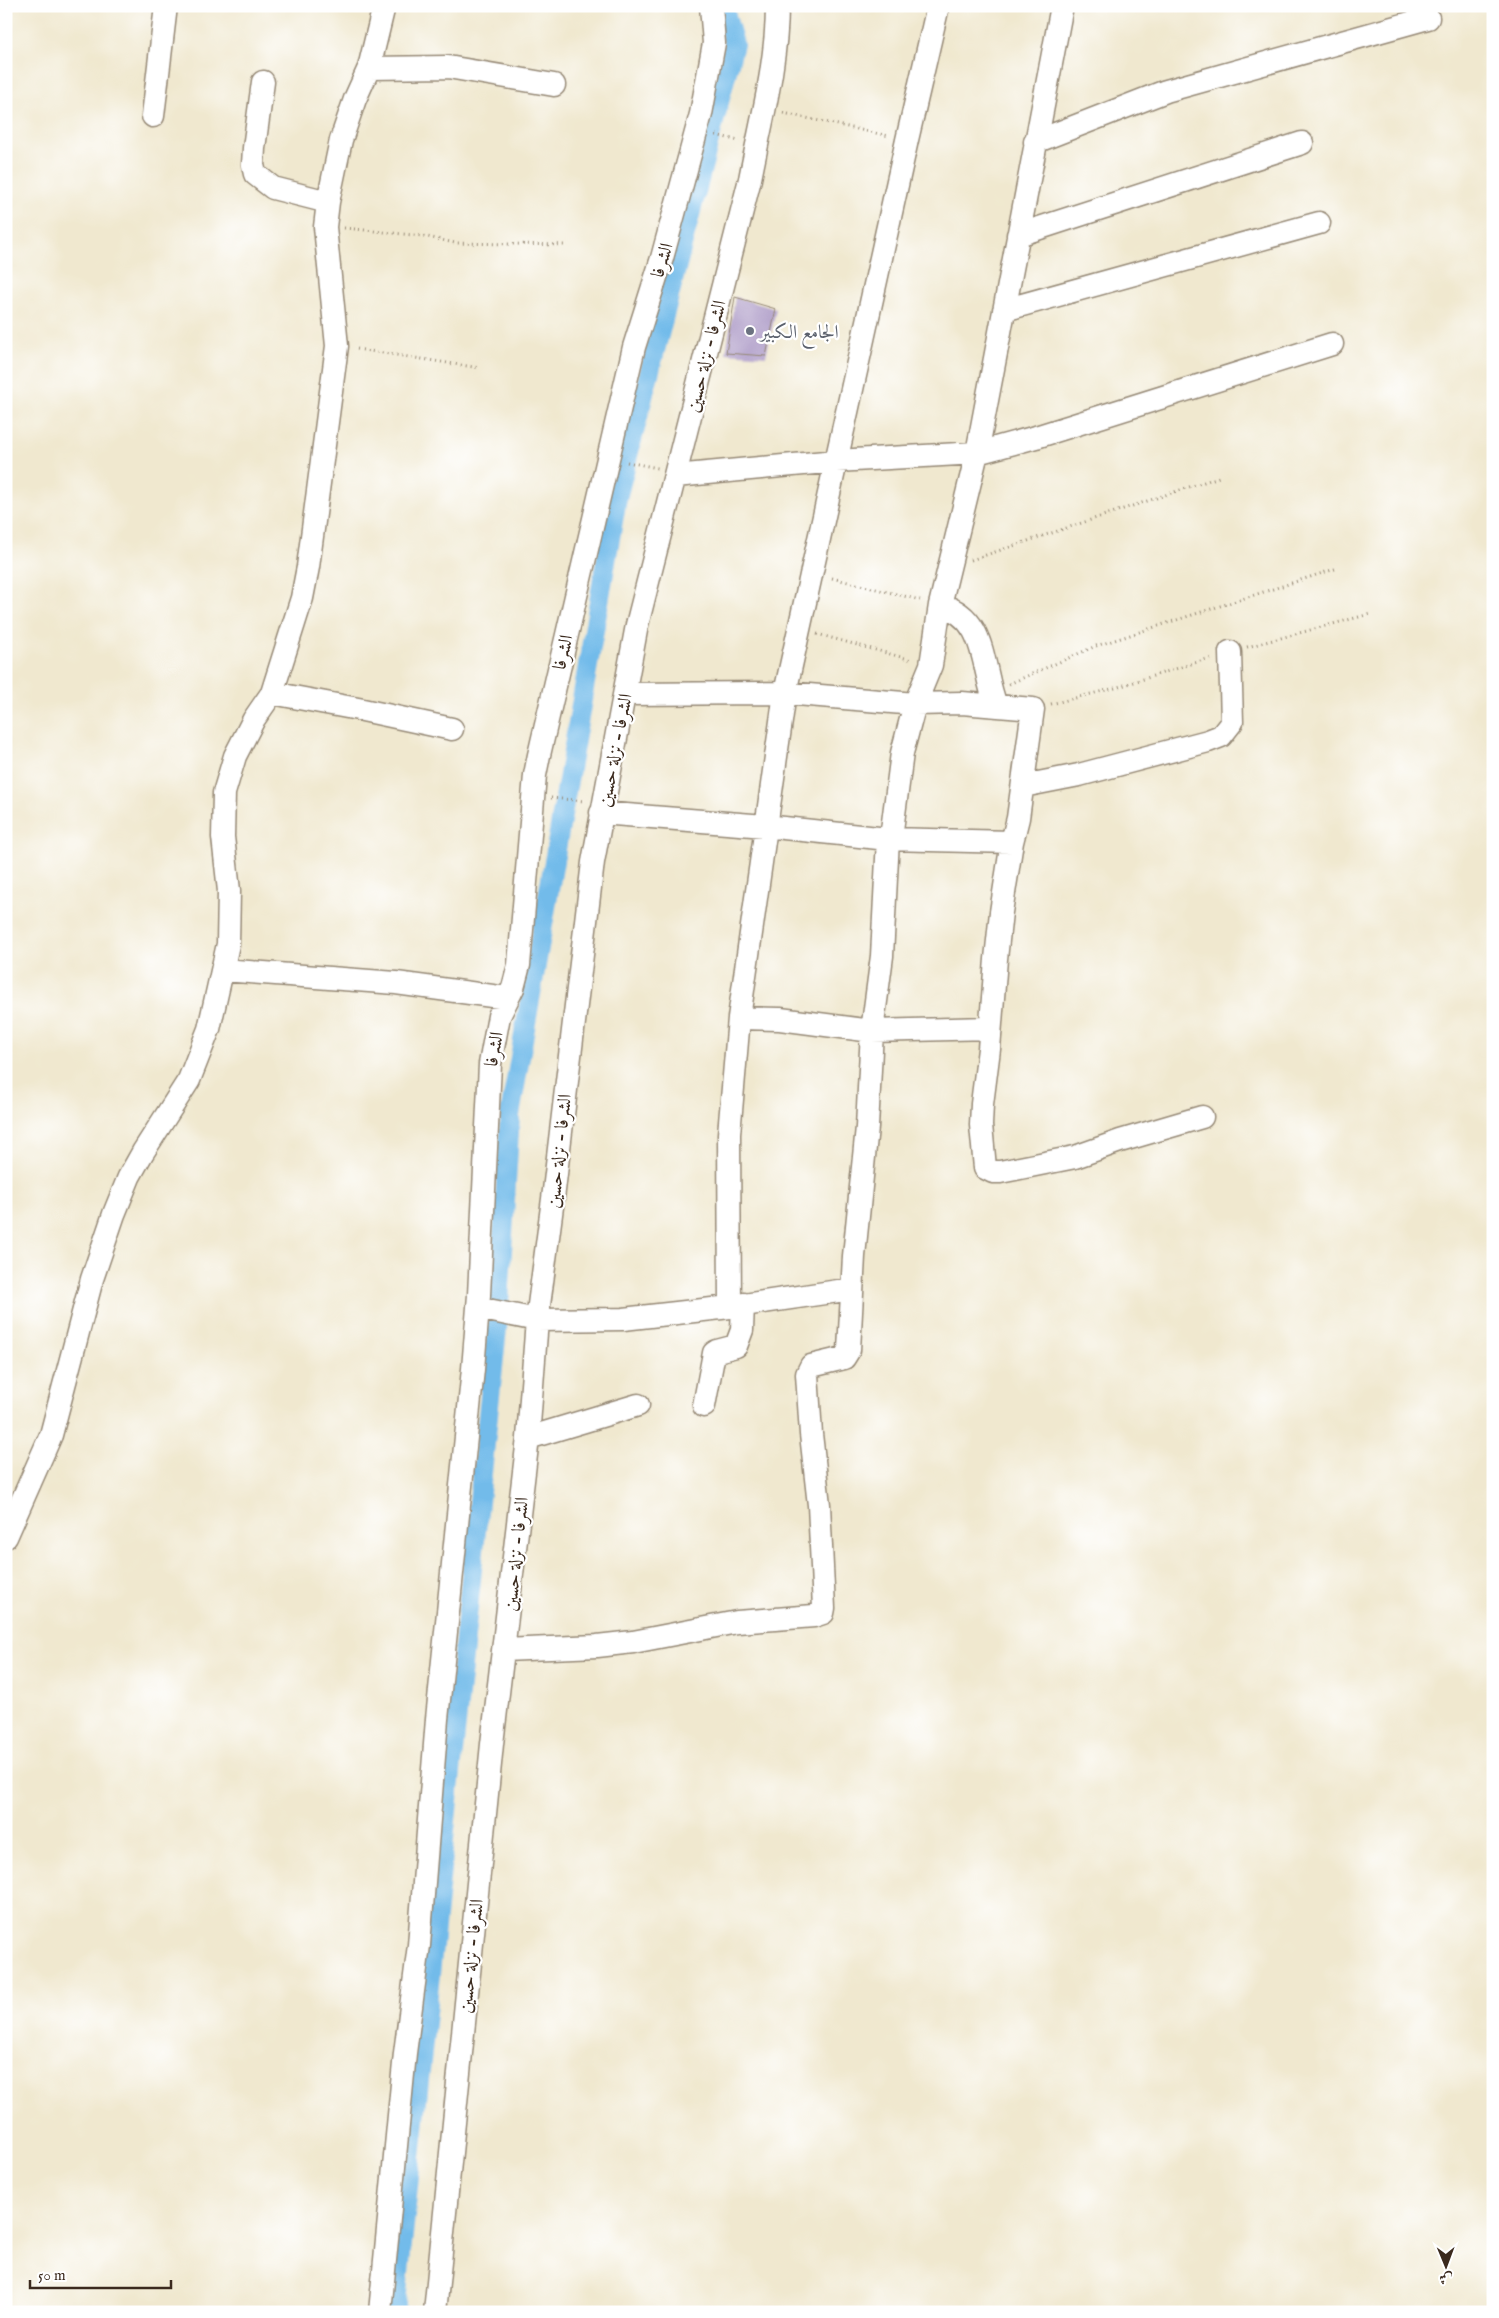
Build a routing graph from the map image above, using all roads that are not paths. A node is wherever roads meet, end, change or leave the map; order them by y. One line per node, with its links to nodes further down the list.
1 (166, 6): 11 (street)
2 (384, 6): 8 (street)
3 (711, 6): 36 (street, الشرفا)
4 (777, 6): 21 (street, الشرفا - نزلة حسين)
5 (938, 6): 20 (street)
6 (1062, 6): 12 (street)
7 (1428, 18): 12 (street)
8 (369, 68): 10 (street); 14 (street)
9 (263, 82): 14 (street)
10 (554, 85)
11 (153, 116)
12 (1035, 142): 16 (street)
13 (1302, 143): 16 (street)
14 (328, 202): 24 (street)
15 (1319, 223): 17 (street)
16 (1018, 235): 17 (street)
17 (1004, 310): 19 (street)
18 (1332, 344): 19 (street)
19 (977, 453): 20 (street); 22 (street)
20 (836, 460): 21 (street); 25 (street)
21 (675, 476): 26 (street, الشرفا - نزلة حسين)
22 (940, 605): 27 (street); 28 (street)
23 (1230, 652): 30 (street)
24 (272, 693): 29 (street); 35 (street)
25 (785, 693): 26 (street); 28 (street); 32 (street)
26 (625, 694): 31 (street, الشرفا - نزلة حسين)
27 (993, 699): 28 (street); 30 (street)
28 (915, 704): 33 (street)
29 (452, 730)
30 (1022, 786): 34 (street)
31 (601, 813): 32 (street); 44 (street, الشرفا - نزلة حسين)
32 (765, 826): 33 (street); 37 (street)
33 (888, 839): 34 (street); 39 (street)
34 (1012, 842): 38 (street)
35 (223, 970): 36 (street); 48 (street)
36 (507, 998): 43 (street, الشرفا)
37 (739, 1018): 39 (street); 42 (street)
38 (990, 1028): 39 (street); 40 (street)
39 (872, 1031): 41 (street)
40 (1202, 1117)
41 (852, 1288): 42 (street); 49 (street)
42 (737, 1306): 44 (street); 46 (street)
43 (483, 1309): 44 (street); 50 (street, الشرفا)
44 (537, 1320): 47 (street, الشرفا - نزلة حسين)
45 (638, 1405): 47 (street)
46 (704, 1406)
47 (528, 1438): 49 (street, الشرفا - نزلة حسين)
48 (6, 1537)
49 (504, 1650): 51 (street, الشرفا - نزلة حسين)
50 (380, 2312)
51 (435, 2312)

